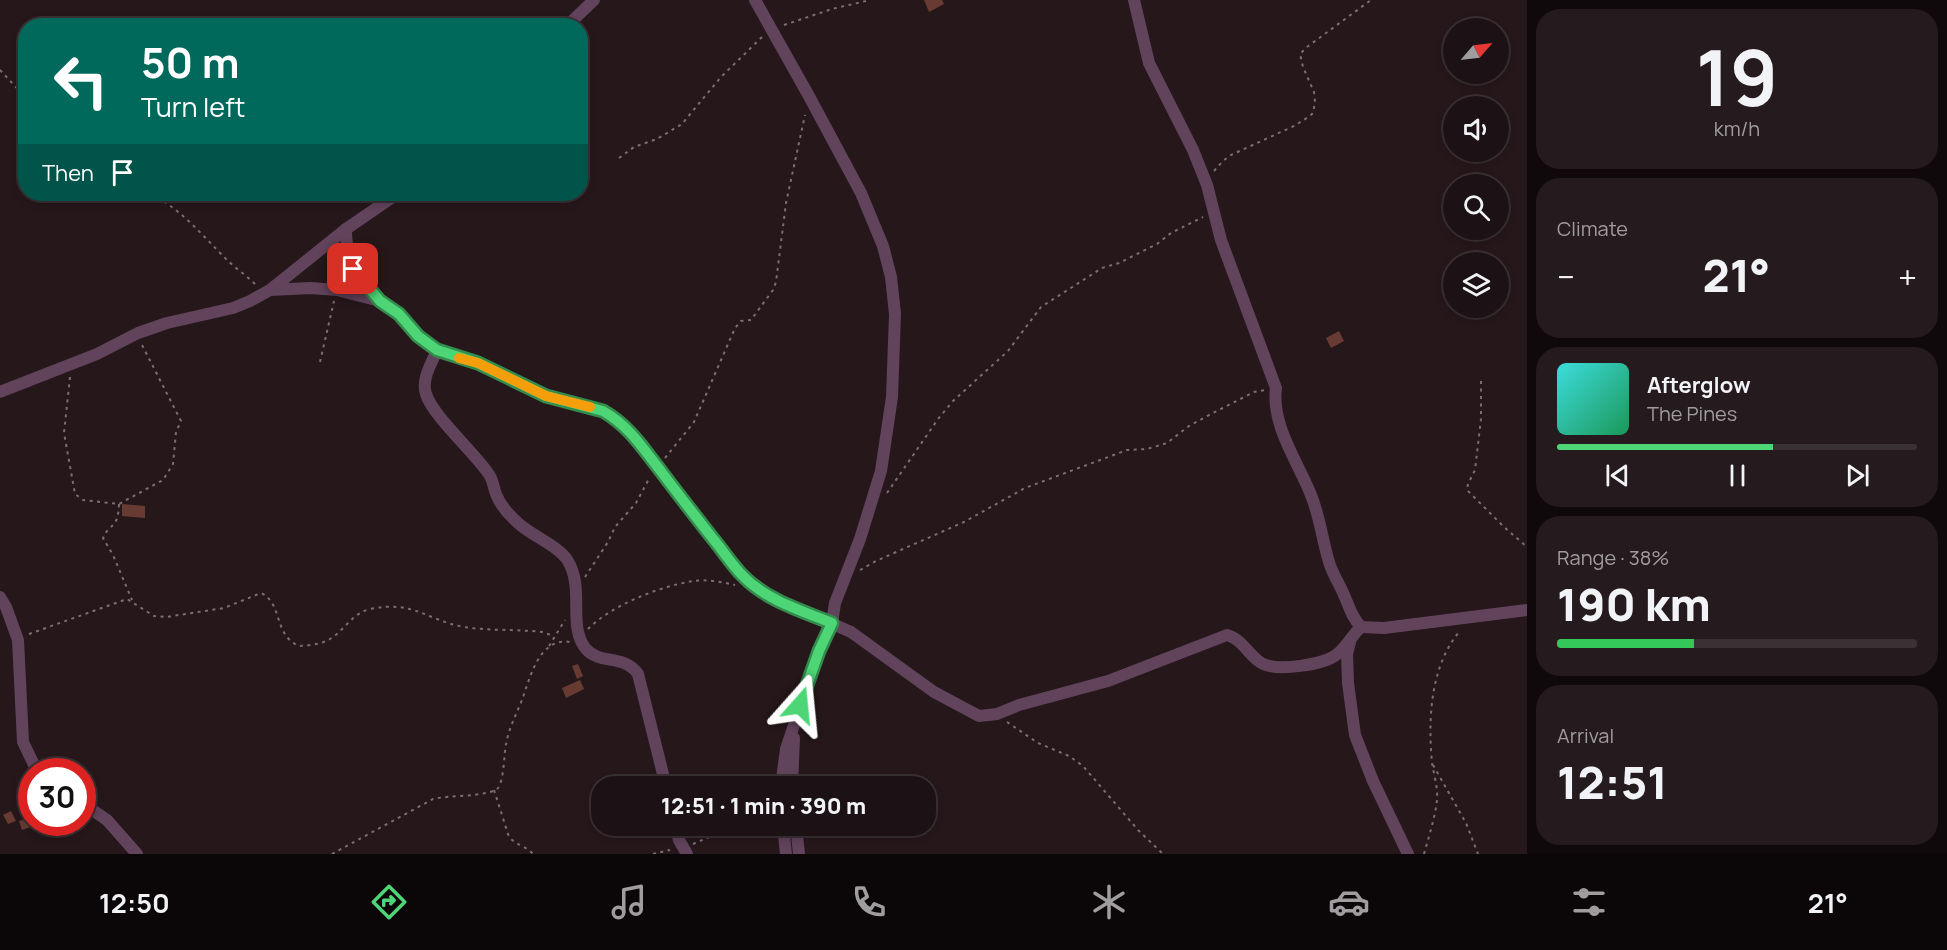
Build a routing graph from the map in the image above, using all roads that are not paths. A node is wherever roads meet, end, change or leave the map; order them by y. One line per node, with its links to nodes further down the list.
1 (594, 0): 4 (street)
2 (754, 0): 13 (street)
3 (1134, 0): 14 (street)
4 (575, 18)
5 (388, 201): 6 (street)
6 (346, 230): 7 (street); 8 (street)
7 (267, 292): 8 (street); 10 (street)
8 (380, 301): 9 (street)
9 (437, 350): 13 (street); 17 (street)
10 (0, 392)
11 (0, 597): 16 (street)
12 (1527, 610): 14 (street)
13 (832, 623): 14 (street); 15 (street)
14 (1356, 631): 28 (street)
15 (793, 728): 18 (street); 19 (street)
16 (31, 758)
17 (664, 776)
18 (782, 776)
19 (792, 776)
20 (96, 813): 25 (street)
21 (679, 836): 24 (street)
22 (784, 836): 26 (street)
23 (797, 836): 27 (street)
24 (685, 851)
25 (137, 854)
26 (786, 854)
27 (799, 854)
28 (1408, 854)

